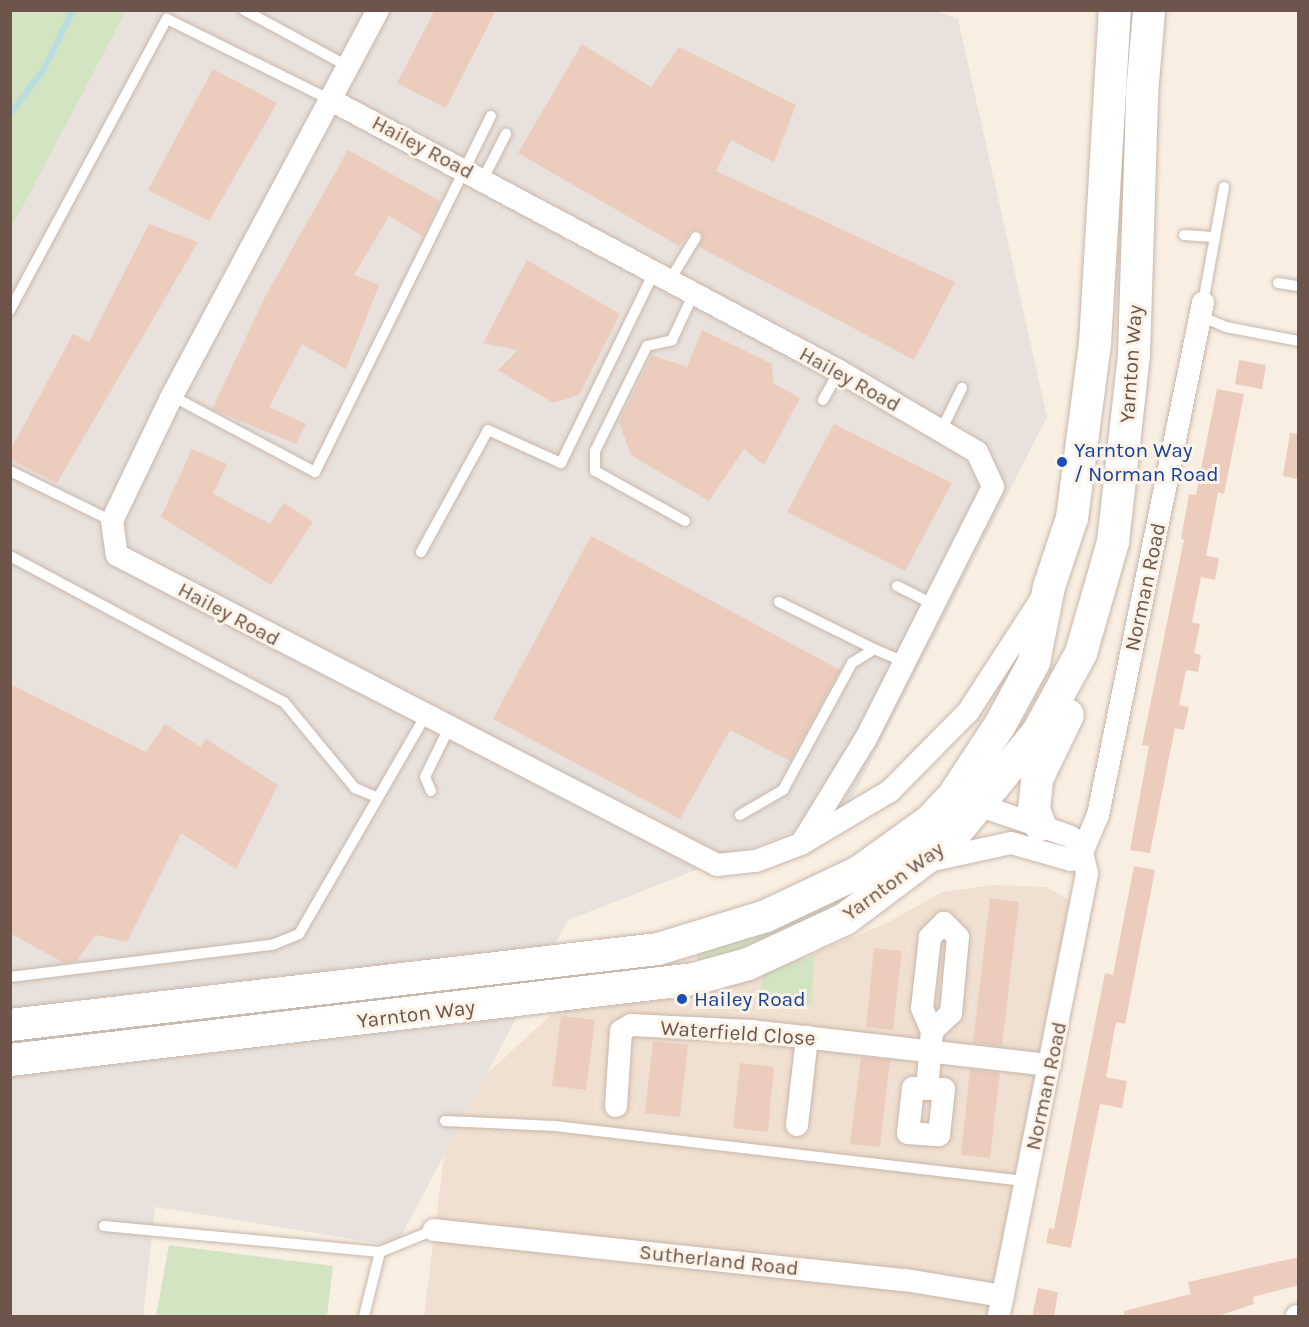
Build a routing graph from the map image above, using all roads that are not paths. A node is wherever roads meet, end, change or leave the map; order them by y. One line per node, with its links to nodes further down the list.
1 (244, 10): 5 (lane)
2 (378, 10): 5 (street)
3 (1115, 10): 32 (street, Yarnton Way)
4 (1149, 10): 36 (street, Yarnton Way)
5 (347, 66): 6 (street)
6 (329, 99): 9 (street, Hailey Road); 18 (lane); 23 (street)
7 (491, 116): 9 (lane)
8 (506, 134): 9 (lane)
9 (476, 175): 14 (street, Hailey Road); 23 (lane)
10 (1224, 187): 13 (lane)
11 (1184, 235): 13 (lane)
12 (696, 237): 14 (lane)
13 (1214, 237): 19 (lane)
14 (662, 276): 17 (street, Hailey Road); 29 (lane)
15 (1278, 283): 16 (lane)
16 (1299, 286)
17 (694, 293): 21 (street, Hailey Road); 28 (lane)
18 (10, 310)
19 (1202, 310): 20 (lane); 47 (street, Norman Road)
20 (1299, 341)
21 (839, 371): 24 (lane); 25 (street, Hailey Road)
22 (962, 388): 25 (lane)
23 (172, 396): 27 (street)
24 (823, 400)
25 (941, 431): 34 (street, Hailey Road)
26 (10, 471): 27 (lane)
27 (112, 521): 38 (street, Hailey Road)
28 (685, 521)
29 (421, 552)
30 (10, 556): 41 (lane)
31 (897, 586): 34 (lane)
32 (1049, 587): 42 (street, Yarnton Way); 46 (street, Hailey Road)
33 (779, 602): 35 (lane)
34 (933, 604): 37 (street, Hailey Road)
35 (874, 649): 37 (lane); 43 (lane)
36 (1081, 652): 42 (street, Yarnton Way); 44 (street)
37 (904, 662): 46 (street, Hailey Road)
38 (425, 717): 39 (street, Hailey Road); 41 (lane)
39 (448, 730): 40 (lane); 46 (street, Hailey Road)
40 (431, 790)
41 (378, 798): 49 (lane)
42 (967, 802): 44 (street); 45 (street); 48 (street, Yarnton Way); 50 (street, Yarnton Way)
43 (740, 815)
44 (1040, 825): 47 (street)
45 (1011, 843): 47 (street); 48 (street)
46 (801, 844)
47 (1082, 855): 55 (street, Norman Road)
48 (927, 861): 50 (street, Yarnton Way)
49 (10, 977)
50 (252, 1016): 51 (street, Yarnton Way); 54 (street, Yarnton Way)
51 (10, 1025)
52 (807, 1037): 53 (street, Waterfield Close); 57 (street, Waterfield Close); 59 (street)
53 (932, 1042): 55 (street, Waterfield Close); 56 (street)
54 (10, 1060)
55 (1050, 1065): 60 (street, Norman Road)
56 (927, 1089)
57 (616, 1106)
58 (445, 1121): 60 (lane)
59 (797, 1125)
60 (1026, 1181): 64 (street, Norman Road)
61 (104, 1226): 63 (lane)
62 (434, 1230): 63 (lane); 64 (street, Sutherland Road)
63 (380, 1252): 65 (lane)
64 (1001, 1306)
65 (364, 1317)

